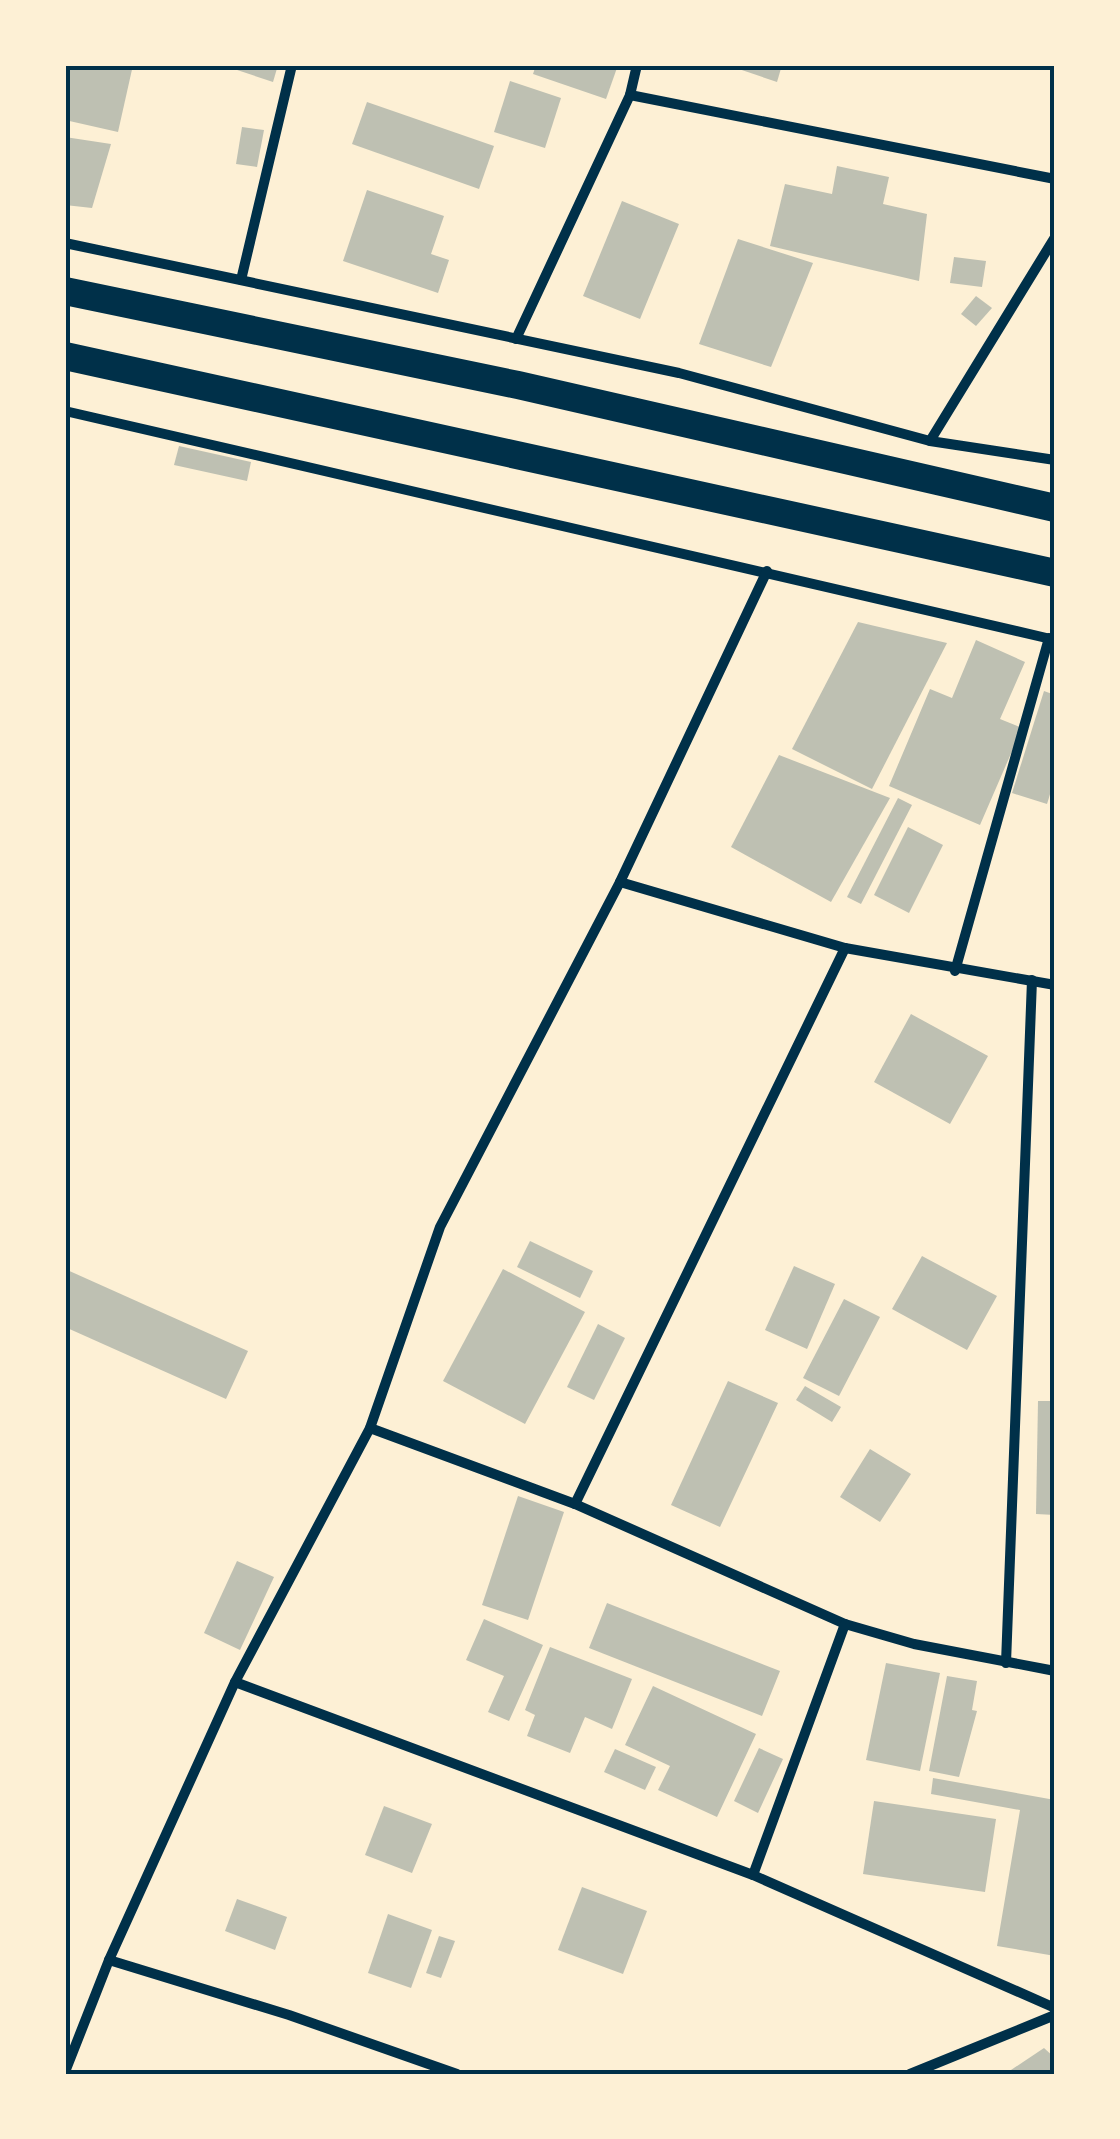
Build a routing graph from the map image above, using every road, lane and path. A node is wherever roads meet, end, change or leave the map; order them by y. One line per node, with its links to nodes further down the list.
1 (292, 65): 7 (street)
2 (637, 65): 3 (street)
3 (630, 96): 4 (street); 9 (street)
4 (1055, 178)
5 (1055, 236): 12 (street)
6 (65, 243): 7 (street)
7 (242, 280): 9 (street)
8 (65, 291): 14 (highway)
9 (516, 338): 12 (street)
10 (65, 356): 16 (highway)
11 (65, 411): 15 (street)
12 (930, 441): 13 (street)
13 (1055, 460)
14 (1055, 508)
15 (767, 570): 17 (street); 18 (street)
16 (1055, 573)
17 (1052, 639): 20 (street)
18 (620, 882): 19 (street); 23 (street)
19 (845, 948): 20 (street); 24 (street)
20 (955, 971): 21 (street)
21 (1032, 980): 22 (street); 26 (street)
22 (1055, 985)
23 (370, 1428): 24 (street); 28 (street)
24 (575, 1504): 25 (street)
25 (845, 1624): 26 (street); 29 (street)
26 (1006, 1663): 27 (street)
27 (1055, 1671)
28 (234, 1682): 29 (street); 30 (street)
29 (753, 1876): 31 (street)
30 (109, 1960): 32 (street); 33 (street)
31 (1055, 2011): 34 (street)
32 (65, 2072)
33 (457, 2074)
34 (910, 2074)

